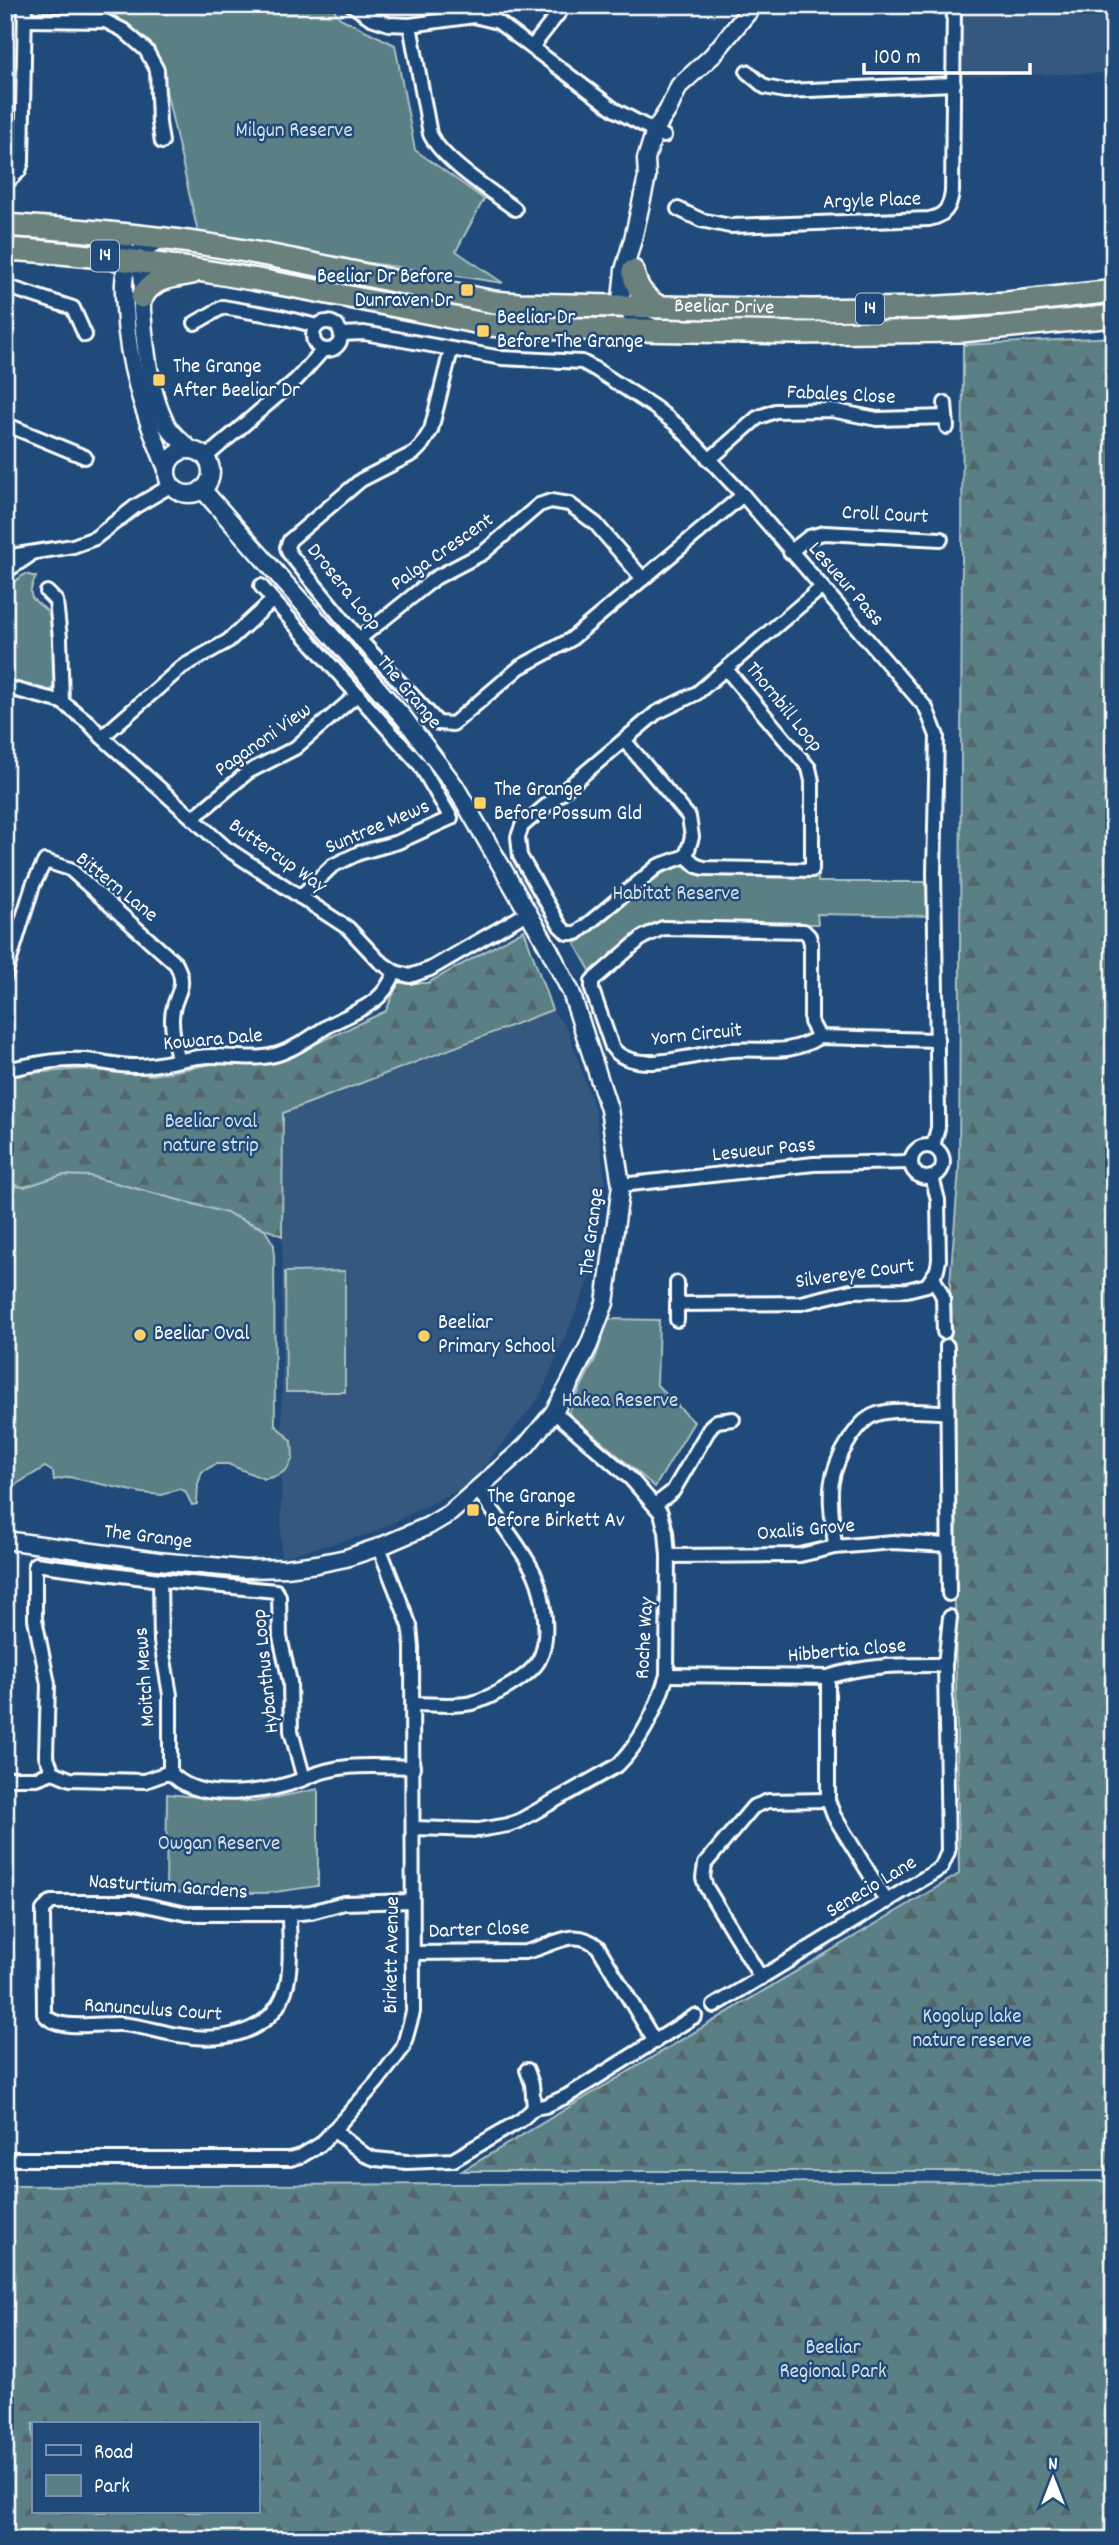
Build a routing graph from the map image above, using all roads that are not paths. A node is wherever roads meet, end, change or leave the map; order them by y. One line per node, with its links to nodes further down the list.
1 (26, 5): 6 (street)
2 (352, 5): 7 (street)
3 (565, 5): 8 (street)
4 (754, 5): 11 (street)
5 (954, 5): 10 (street, Argyle Place)
6 (26, 20): 12 (street); 13 (street)
7 (410, 26): 8 (street); 14 (street)
8 (532, 47): 11 (street)
9 (747, 72): 10 (street)
10 (954, 84): 15 (street, Argyle Place)
11 (659, 133): 19 (street)
12 (162, 142)
13 (5, 184)
14 (515, 209)
15 (678, 209)
16 (5, 225): 17 (highway, Beeliar Drive / 14)
17 (86, 231): 18 (highway, Beeliar Drive / 14); 21 (street)
18 (163, 239): 21 (street); 27 (highway, Beeliar Drive / 14)
19 (634, 239): 23 (street); 27 (street)
20 (5, 249): 21 (highway, Beeliar Drive / 14)
21 (134, 259): 22 (highway, Beeliar Drive / 14); 26 (street); 43 (street)
22 (204, 270): 26 (highway); 32 (highway, Beeliar Drive / 14)
23 (633, 271): 27 (street); 28 (highway)
24 (5, 286): 35 (street)
25 (1114, 291): 28 (highway, Beeliar Drive / 14)
26 (142, 297): 40 (street)
27 (626, 306): 28 (highway, Beeliar Drive / 14); 32 (street); 33 (street)
28 (657, 306)
29 (1114, 316): 33 (highway, Beeliar Drive / 14)
30 (195, 323): 31 (street)
31 (317, 326): 34 (street); 36 (street)
32 (585, 331): 33 (highway, Beeliar Drive / 14)
33 (667, 331)
34 (341, 334): 36 (street); 37 (street, Lesueur Pass)
35 (85, 335)
36 (323, 350): 40 (street)
37 (451, 350): 42 (street, Lesueur Pass); 56 (street, Drosera Loop)
38 (945, 403): 42 (street, Fabales Close)
39 (5, 424): 41 (street)
40 (199, 454): 43 (street); 44 (street)
41 (85, 457)
42 (709, 460): 45 (street, Lesueur Pass)
43 (170, 477): 44 (street); 47 (street)
44 (202, 489): 66 (street, The Grange)
45 (743, 495): 48 (street, Lesueur Pass); 51 (street, Drosera Loop)
46 (940, 539): 48 (street, Croll Court)
47 (39, 551): 49 (street); 50 (street)
48 (790, 551): 53 (street, Lesueur Pass)
49 (5, 559)
50 (5, 572)
51 (643, 579): 56 (street, Palga Crescent); 56 (street, Drosera Loop)
52 (261, 586): 55 (street, Suntree Mews)
53 (821, 588): 57 (street, Thornbill Loop); 70 (street, Lesueur Pass)
54 (47, 592): 60 (street)
55 (273, 600): 59 (street, Suntree Mews); 61 (street)
56 (359, 639)
57 (726, 669): 62 (street, Thornbill Loop); 64 (street, Thornbill Loop)
58 (9, 690): 60 (street, Buttercup Way)
59 (358, 694): 63 (street, Paganoni View); 65 (street, Suntree Mews)
60 (62, 702): 61 (street, Buttercup Way)
61 (102, 737): 63 (street, Buttercup Way)
62 (624, 740): 64 (street); 64 (street, Thornbill Loop)
63 (193, 818): 65 (street, Buttercup Way)
64 (686, 856)
65 (300, 897): 67 (street, Buttercup Way)
66 (527, 912): 67 (street); 76 (street, The Grange)
67 (395, 972): 71 (street, Kowara Dale)
68 (5, 976): 71 (street, Bittern Lane)
69 (820, 1037): 69 (street, Yorn Circuit); 70 (street, Yorn Circuit)
70 (937, 1040): 73 (street, Lesueur Pass)
71 (178, 1060): 72 (street, Kowara Dale)
72 (5, 1070)
73 (933, 1146): 74 (street); 75 (street, Lesueur Pass)
74 (911, 1162): 75 (street); 76 (street, Lesueur Pass)
75 (932, 1177): 77 (street, Silvereye Court)
76 (621, 1185): 83 (street, The Grange)
77 (933, 1277): 79 (street, Silvereye Court); 81 (street)
78 (677, 1283): 79 (street)
79 (677, 1304): 80 (street)
80 (677, 1320)
81 (944, 1332)
82 (947, 1346): 84 (street)
83 (554, 1412): 86 (street, The Grange); 87 (street, Roche Way)
84 (946, 1412): 89 (street); 91 (street)
85 (733, 1419): 87 (street)
86 (478, 1490): 90 (street, The Grange); 99 (street)
87 (655, 1505): 92 (street, Roche Way)
88 (5, 1540): 90 (street, The Grange)
89 (948, 1545): 91 (street, Oxalis Grove); 94 (street)
90 (379, 1547): 99 (street, Birkett Avenue)
91 (835, 1547): 92 (street, Oxalis Grove)
92 (668, 1556): 97 (street, Roche Way)
93 (160, 1580): 101 (street, Hybanthus Loop); 102 (street, Moitch Mews); 104 (street, Hybanthus Loop)
94 (949, 1594)
95 (950, 1617): 96 (street, Senecio Lane)
96 (945, 1665): 98 (street, Hibbertia Close); 108 (street, Senecio Lane)
97 (667, 1675): 98 (street, Hibbertia Close); 106 (street, Roche Way)
98 (828, 1677): 105 (street)
99 (413, 1704): 100 (street, Birkett Avenue)
100 (413, 1767): 104 (street); 106 (street, Birkett Avenue)
101 (52, 1772): 102 (street); 103 (street)
102 (170, 1772): 104 (street)
103 (5, 1778)
104 (304, 1779)
105 (828, 1800): 108 (street); 111 (street)
106 (414, 1828): 107 (street, Birkett Avenue)
107 (412, 1901): 109 (street, Nasturtium Gardens); 110 (street, Birkett Avenue)
108 (887, 1902): 111 (street, Senecio Lane)
109 (289, 1914): 114 (street, Ranunculus Court); 114 (street, Nasturtium Gardens)
110 (413, 1953): 115 (street, Darter Close); 118 (street, Birkett Avenue)
111 (761, 1978): 112 (street, Senecio Lane)
112 (714, 2006)
113 (695, 2016): 115 (street)
114 (48, 2019)
115 (655, 2042): 117 (street)
116 (527, 2070): 117 (street)
117 (534, 2108): 118 (street)
118 (333, 2130): 119 (street, Birkett Avenue)
119 (5, 2159)

